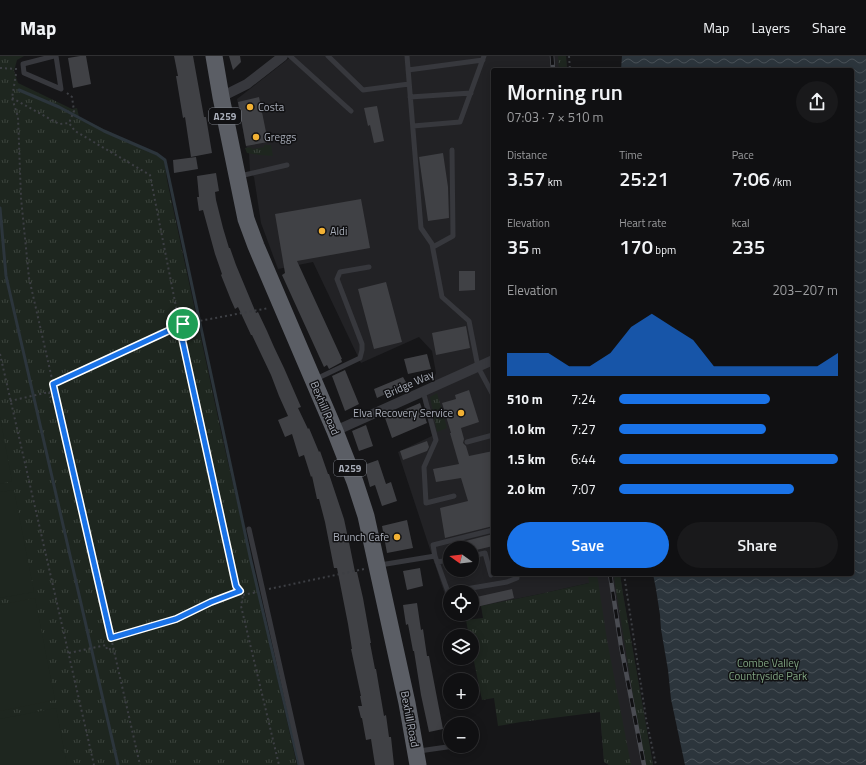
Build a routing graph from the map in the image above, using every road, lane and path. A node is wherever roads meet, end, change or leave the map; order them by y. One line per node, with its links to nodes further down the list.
1 (55, 56): 9 (lane); 15 (lane)
2 (214, 56): 17 (highway, Bexhill Road / A259)
3 (283, 56): 17 (street)
4 (290, 56): 20 (lane)
5 (328, 56): 14 (lane)
6 (407, 56): 12 (lane)
7 (570, 56): 11 (path)
8 (483, 58): 12 (lane); 16 (lane)
9 (23, 64): 10 (path); 15 (lane)
10 (0, 68)
11 (570, 68)
12 (408, 70): 14 (lane)
13 (16, 78): 19 (path)
14 (409, 84): 18 (lane)
15 (61, 88): 21 (path)
16 (471, 92): 18 (lane); 22 (lane)
17 (221, 97): 25 (highway, Bexhill Road / A259)
18 (410, 97): 22 (lane)
19 (12, 98): 21 (path); 34 (path)
20 (350, 111)
21 (70, 123): 29 (path)
22 (413, 126): 26 (lane)
23 (452, 150): 26 (lane)
24 (287, 165): 25 (lane)
25 (237, 176): 28 (highway, Bexhill Road / A259)
26 (433, 247): 32 (lane)
27 (369, 267): 33 (lane)
28 (282, 306): 29 (path); 33 (highway, Bexhill Road / A259)
29 (183, 324): 34 (path); 52 (path)
30 (0, 354): 38 (path)
31 (491, 362): 32 (street, Bridge Way)
32 (478, 367): 35 (street, Bridge Way); 36 (lane)
33 (314, 381): 39 (highway, Bexhill Road / A259)
34 (53, 384): 37 (path)
35 (423, 391): 39 (street, Bridge Way); 42 (lane)
36 (491, 391)
37 (56, 395): 38 (path); 55 (path)
38 (10, 401): 57 (path)
39 (335, 431): 48 (highway, Bexhill Road / A259)
40 (491, 436): 41 (lane)
41 (467, 442)
42 (454, 496)
43 (249, 529): 53 (lane)
44 (491, 530): 46 (lane)
45 (479, 554): 49 (lane)
46 (436, 559): 47 (lane); 48 (lane); 50 (lane)
47 (443, 560)
48 (377, 566): 53 (path); 59 (highway, Bexhill Road / A259)
49 (491, 575)
50 (516, 576)
51 (624, 576): 64 (path)
52 (240, 591): 54 (path); 55 (path)
53 (261, 591): 54 (path); 63 (lane)
54 (243, 595): 62 (path)
55 (111, 638): 56 (path)
56 (113, 648): 57 (path); 61 (path)
57 (68, 654): 60 (path)
58 (443, 750): 59 (lane)
59 (417, 758)
60 (94, 765)
61 (140, 765)
62 (279, 765)
63 (302, 765)
64 (656, 765)

